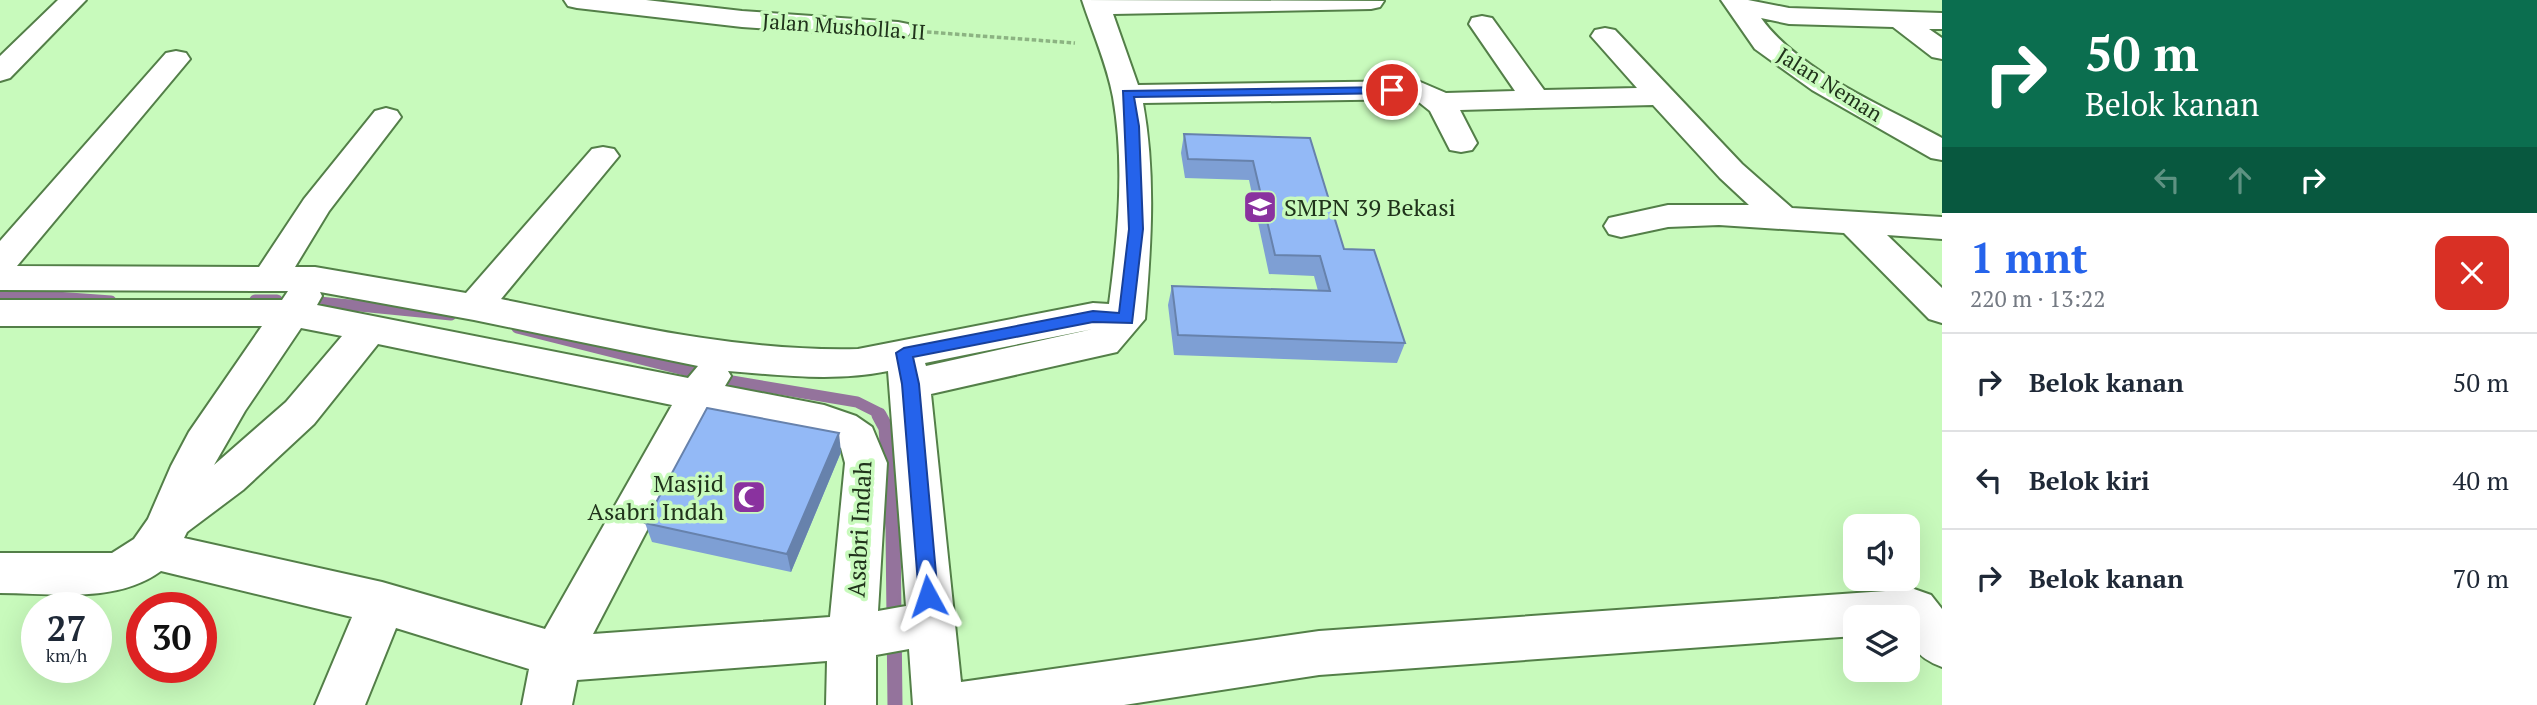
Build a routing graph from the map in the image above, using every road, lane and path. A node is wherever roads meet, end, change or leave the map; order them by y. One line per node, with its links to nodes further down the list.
1 (73, 0): 14 (street)
2 (577, 0): 9 (street, Jalan Musholla. II)
3 (1371, 1): 4 (street)
4 (1096, 3): 11 (street)
5 (1736, 3): 6 (street); 21 (street, Jalan Neman)
6 (1897, 13): 7 (street); 12 (street)
7 (1942, 21)
8 (1482, 24): 17 (street)
9 (898, 30): 11 (path, Jalan Musholla. II)
10 (1605, 36): 16 (street)
11 (1111, 46): 15 (street)
12 (1942, 51)
13 (176, 59): 27 (street)
14 (0, 72)
15 (1127, 94): 18 (street); 37 (street)
16 (1663, 96): 17 (street); 23 (street)
17 (1536, 100): 18 (street)
18 (1441, 102): 20 (street)
19 (386, 117): 29 (street)
20 (1461, 143)
21 (1942, 151)
22 (603, 156): 31 (street)
23 (1785, 220): 24 (street); 25 (street)
24 (1854, 223): 26 (street); 32 (street)
25 (1621, 226)
26 (1942, 228)
27 (0, 263)
28 (0, 278): 29 (street)
29 (268, 279): 30 (street)
30 (315, 279): 31 (street); 34 (street)
31 (474, 307): 36 (street)
32 (1942, 310)
33 (0, 313): 34 (street, Asabri Indah)
34 (292, 313): 35 (street, Asabri Indah); 39 (street)
35 (370, 328): 38 (street, Asabri Indah); 39 (street)
36 (724, 357): 37 (street); 38 (street)
37 (907, 369): 43 (street)
38 (697, 397): 43 (street, Asabri Indah); 44 (street)
39 (162, 535): 40 (street); 41 (street)
40 (6, 581)
41 (382, 603): 44 (street); 45 (street)
42 (1933, 621): 49 (street)
43 (893, 630): 44 (street); 47 (street, Asabri Indah); 48 (street)
44 (557, 655): 46 (street)
45 (340, 705)
46 (547, 705)
47 (851, 705)
48 (938, 705)
49 (964, 705)

